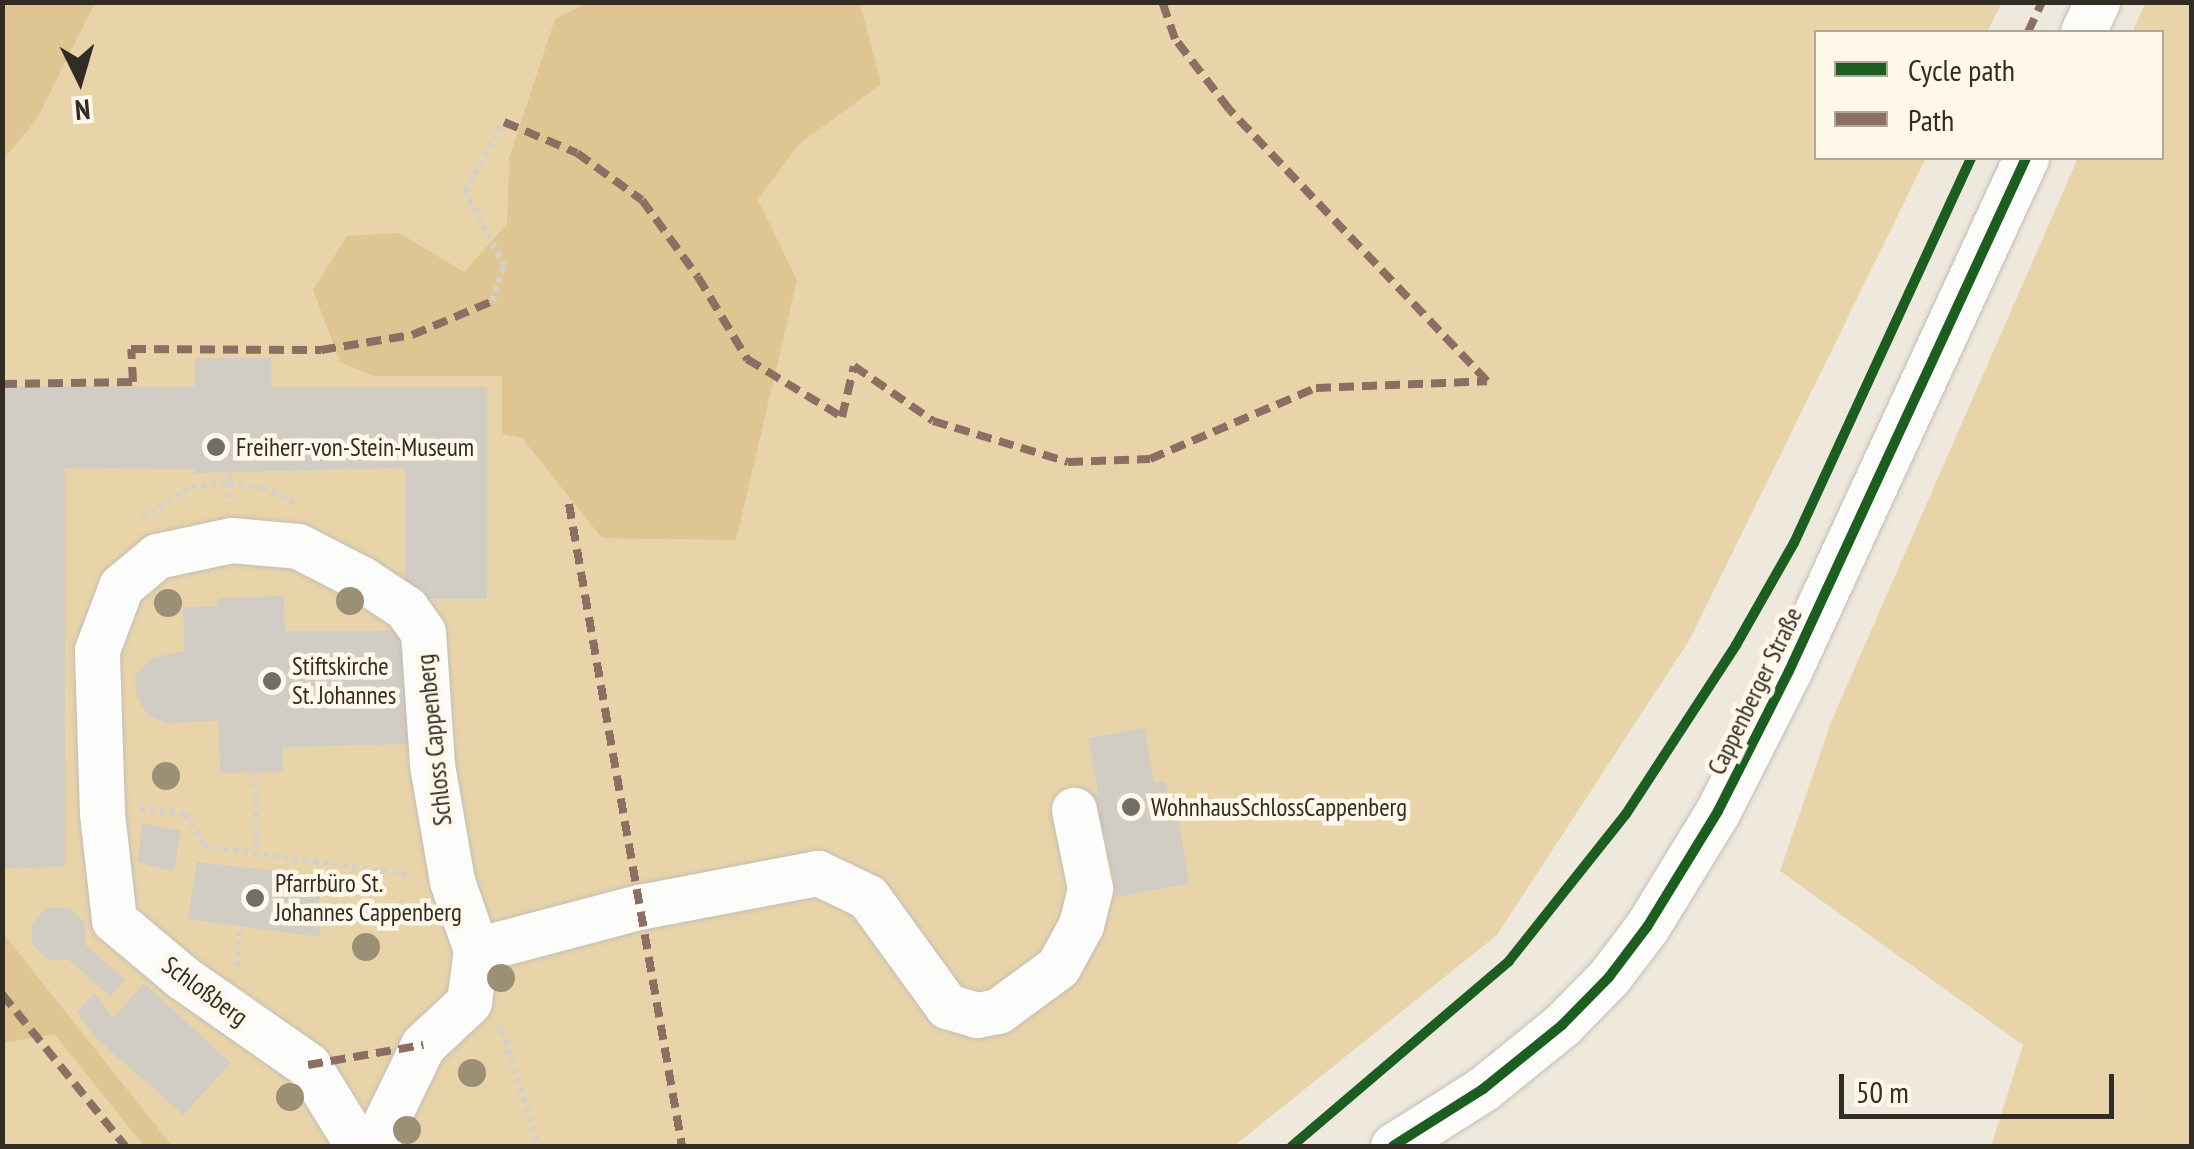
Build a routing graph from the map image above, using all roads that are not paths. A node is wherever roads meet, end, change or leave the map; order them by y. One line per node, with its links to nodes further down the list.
1 (2096, 2): 2 (street)
2 (2084, 30)
3 (2025, 160): 9 (street, Cappenberger Straße)
4 (1074, 810): 6 (street)
5 (102, 814): 6 (street, Schloss Cappenberg); 7 (street, Schloßberg)
6 (476, 950): 8 (street, Schloss Cappenberg)
7 (358, 1146)
8 (374, 1146)
9 (1392, 1146)

